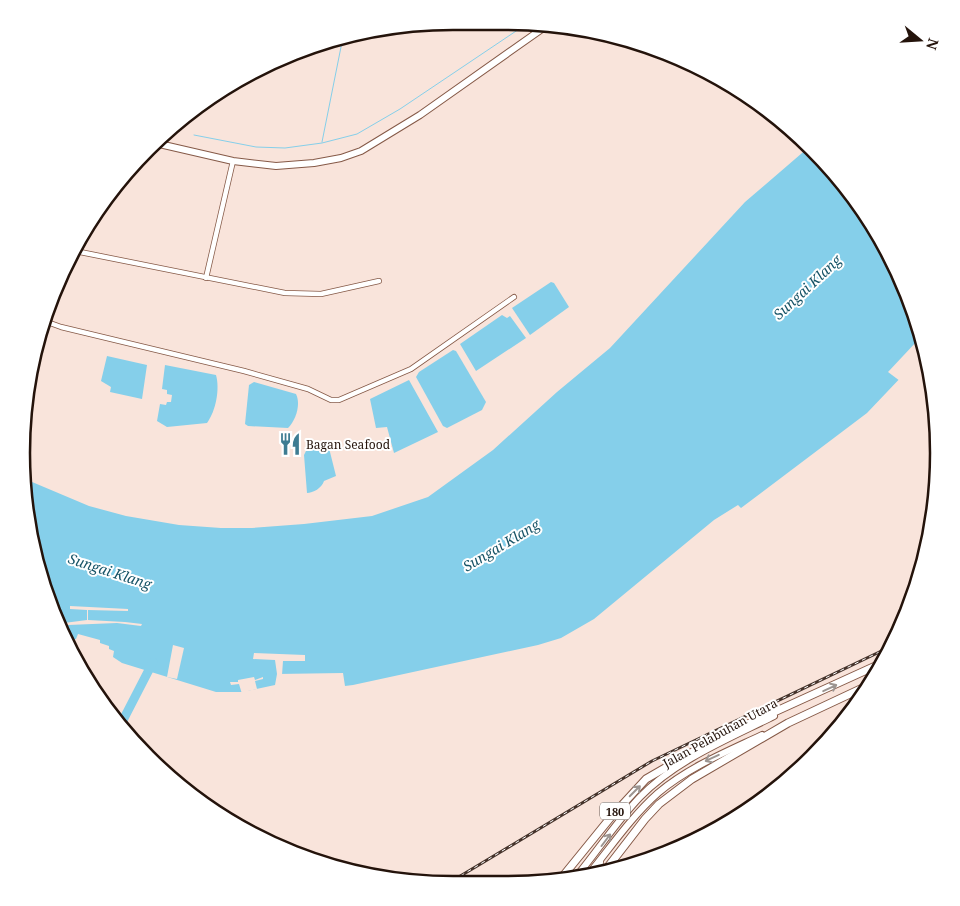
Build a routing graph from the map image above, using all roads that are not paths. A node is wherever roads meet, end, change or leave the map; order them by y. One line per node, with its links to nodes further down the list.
1 (539, 31): 3 (main road)
2 (164, 145): 3 (main road)
3 (233, 161): 5 (street)
4 (81, 252): 5 (street)
5 (206, 278): 6 (street)
6 (379, 281)
7 (514, 297): 8 (street)
8 (50, 322)
9 (870, 670): 11 (main road, Jalan Pelabuhan Utara, one-way to 9)
10 (858, 689): 12 (main road, Jalan Pelabuhan Utara)
11 (786, 709): 17 (main road, Jalan Pelabuhan Utara, one-way to 11); 18 (main road, 180, one-way to 11)
12 (788, 723): 13 (main road, Jalan Pelabuhan Utara, one-way to 13); 14 (main road, 180)
13 (606, 852): 15 (street); 16 (main road, Jalan Pelabuhan Utara)
14 (611, 863)
15 (599, 866)
16 (594, 867)
17 (582, 869)
18 (567, 871)

